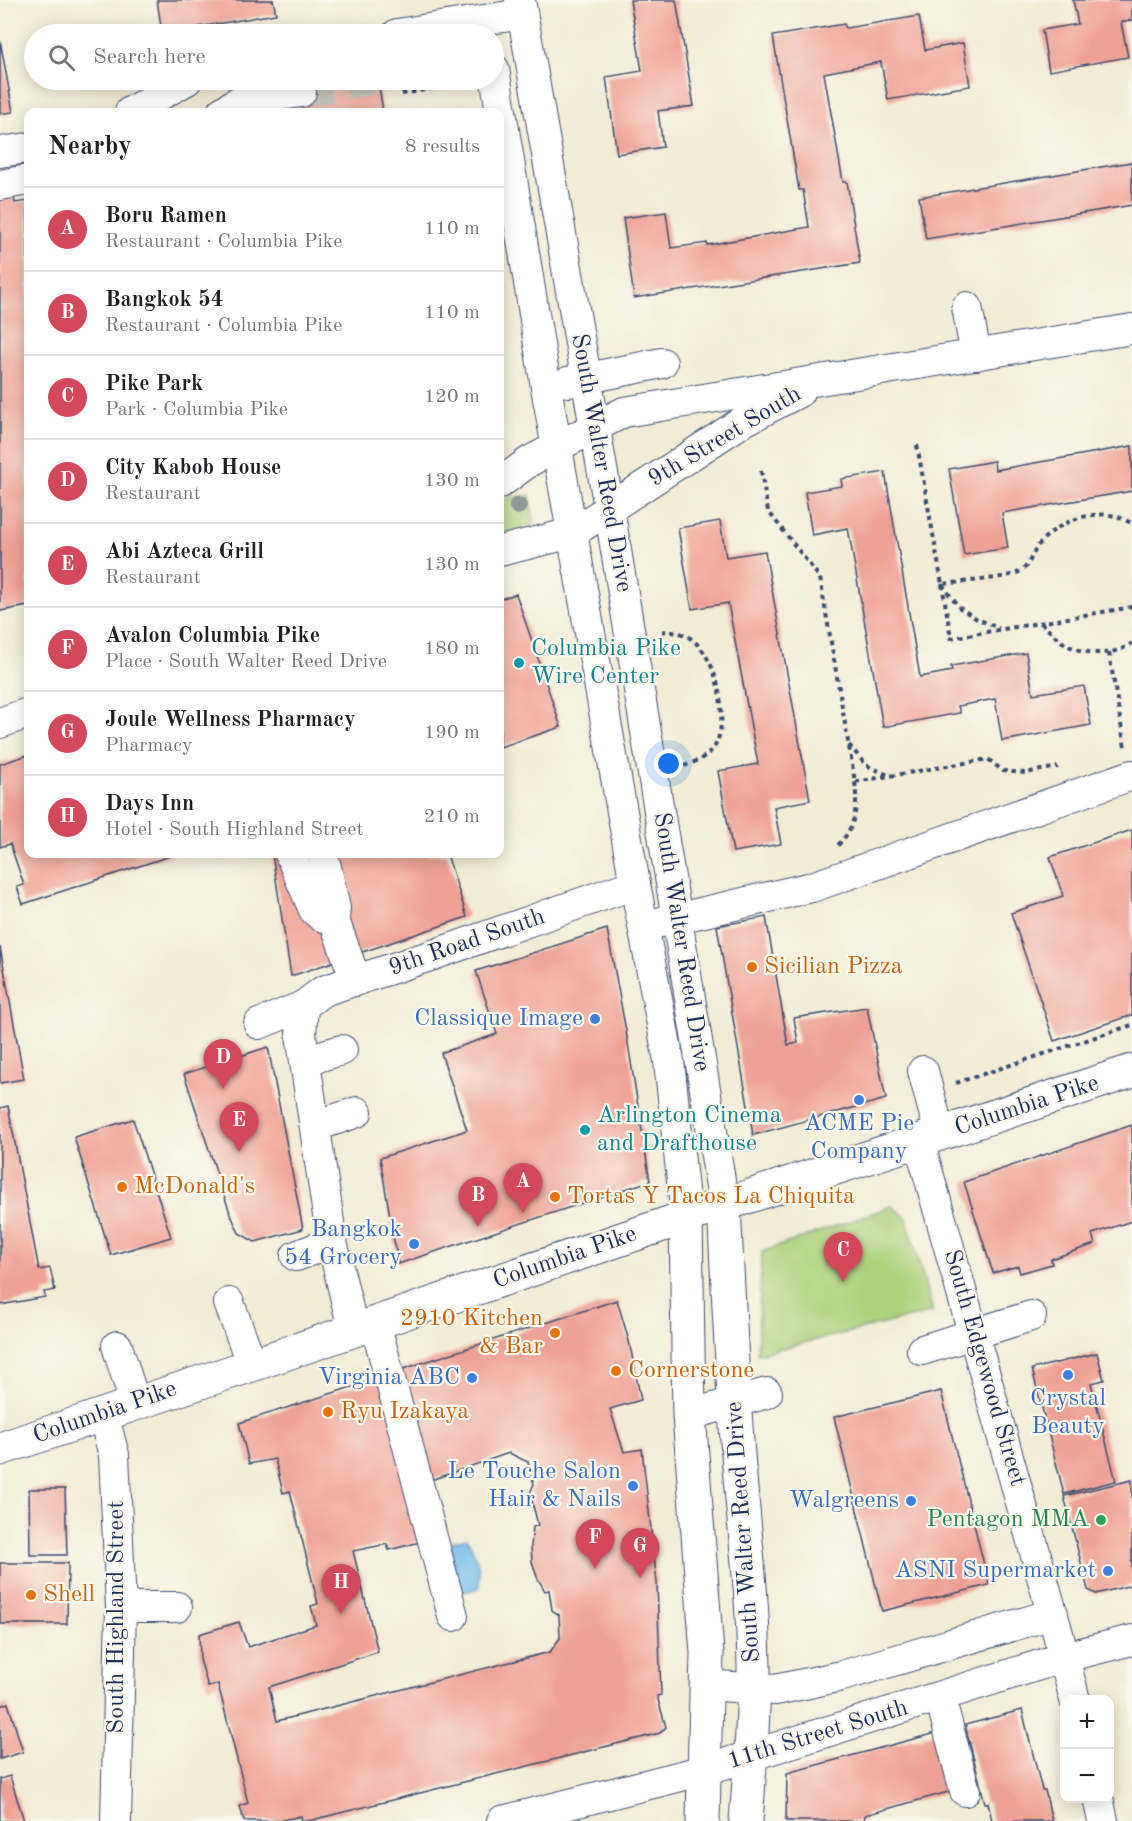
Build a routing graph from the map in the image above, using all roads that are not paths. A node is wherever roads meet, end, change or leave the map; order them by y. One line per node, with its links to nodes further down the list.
1 (521, 7): 2 (street); 19 (street, South Walter Reed Drive)
2 (485, 18): 3 (street)
3 (454, 24)
4 (170, 90): 7 (street)
5 (286, 90): 8 (street)
6 (497, 90): 9 (street, South Walter Reed Drive)
7 (137, 108)
8 (228, 108)
9 (500, 108)
10 (504, 130): 21 (street, South Walter Reed Drive)
11 (24, 149): 12 (street)
12 (0, 152)
13 (24, 181): 14 (street)
14 (0, 185)
15 (967, 307): 17 (street)
16 (1132, 329): 17 (street, 9th Street South)
17 (976, 355): 20 (street, 9th Street South)
18 (663, 363): 19 (street)
19 (586, 379): 21 (street); 22 (street, South Walter Reed Drive)
20 (820, 381): 22 (street, 9th Street South); 25 (street, 9th Street South)
21 (546, 387): 23 (street, South Walter Reed Drive)
22 (594, 427): 23 (street, 9th Street South); 25 (street, South Walter Reed Drive)
23 (558, 445): 24 (street, 9th Street South); 26 (street, South Walter Reed Drive)
24 (504, 480)
25 (609, 508): 26 (street, 9th Street South); 34 (street, South Walter Reed Drive)
26 (573, 533): 27 (street, 9th Street South); 33 (street, South Walter Reed Drive)
27 (504, 550)
28 (24, 714): 29 (street)
29 (0, 723)
30 (1129, 765): 34 (street)
31 (292, 858): 35 (street)
32 (324, 858): 35 (street)
33 (635, 884): 36 (street, South Walter Reed Drive); 37 (street, 9th Road South)
34 (677, 918): 36 (street); 47 (street, South Walter Reed Drive)
35 (334, 920): 37 (street)
36 (643, 926): 48 (street, South Walter Reed Drive)
37 (356, 981): 38 (street, 9th Road South)
38 (303, 1006): 39 (street, 9th Road South); 41 (street)
39 (259, 1024)
40 (342, 1050): 41 (street)
41 (306, 1060): 45 (street)
42 (923, 1071): 46 (street, South Edgewood Street)
43 (1132, 1071): 46 (main road, Columbia Pike)
44 (357, 1112): 45 (street)
45 (316, 1126): 49 (street)
46 (929, 1138): 47 (main road, Columbia Pike); 54 (street, South Edgewood Street)
47 (724, 1204): 48 (main road, Columbia Pike); 59 (main road, South Walter Reed Drive)
48 (686, 1217): 53 (main road, Columbia Pike); 62 (main road, South Walter Reed Drive)
49 (332, 1242): 50 (street); 53 (street)
50 (296, 1256)
51 (229, 1303): 57 (street)
52 (1030, 1316): 54 (street)
53 (364, 1326): 57 (main road, Columbia Pike); 67 (street)
54 (974, 1335): 56 (street); 66 (street, South Edgewood Street)
55 (117, 1346): 60 (street)
56 (922, 1350)
57 (252, 1365): 60 (main road, Columbia Pike)
58 (767, 1393): 59 (street)
59 (735, 1402): 62 (street); 71 (main road, South Walter Reed Drive)
60 (135, 1403): 61 (main road, Columbia Pike)
61 (103, 1414): 63 (main road, Columbia Pike); 64 (street, South Highland Street)
62 (689, 1415): 70 (main road, South Walter Reed Drive)
63 (0, 1449)
64 (121, 1607): 65 (street); 78 (street, South Highland Street)
65 (177, 1607)
66 (1053, 1614): 69 (street, South Edgewood Street); 71 (street)
67 (453, 1616)
68 (1132, 1640): 69 (street, 11th Street South)
69 (1065, 1657): 72 (street, South Edgewood Street); 73 (street, 11th Street South)
70 (706, 1685): 71 (street); 75 (main road, South Walter Reed Drive)
71 (753, 1689): 74 (main road, South Walter Reed Drive)
72 (1074, 1695)
73 (940, 1697): 74 (street, 11th Street South); 76 (street)
74 (751, 1756): 75 (street, 11th Street South); 81 (main road, South Walter Reed Drive)
75 (705, 1770): 79 (street, 11th Street South); 80 (main road, South Walter Reed Drive)
76 (965, 1791)
77 (1099, 1803): 82 (street)
78 (116, 1821)
79 (502, 1821)
80 (702, 1821)
81 (746, 1821)
82 (1103, 1821)

